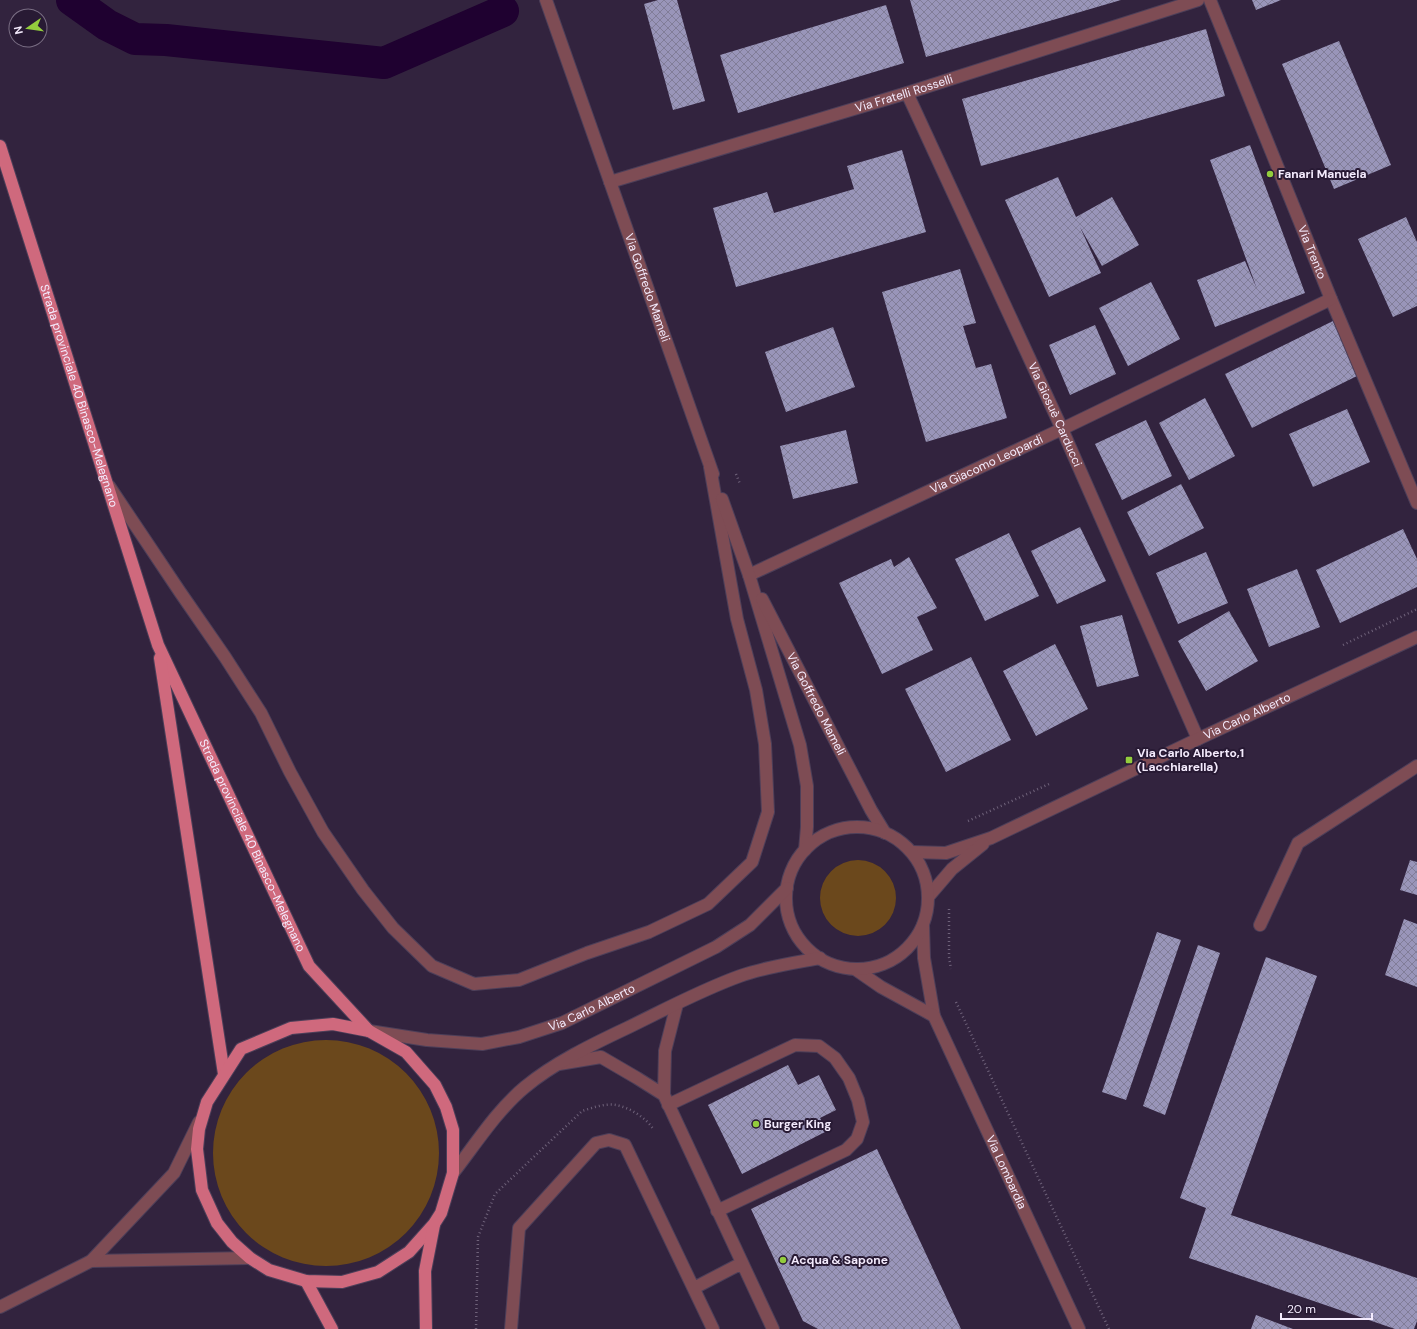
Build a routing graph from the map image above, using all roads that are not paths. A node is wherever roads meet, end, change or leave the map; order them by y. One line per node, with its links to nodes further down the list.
1 (546, 0): 6 (street, Via Goffredo Mameli)
2 (1198, 0): 4 (street, Via Fratelli Rosselli)
3 (1210, 0): 7 (street, Via Trento)
4 (907, 93): 6 (street, Via Fratelli Rosselli); 8 (street, Via Giosuè Carducci)
5 (0, 146): 10 (main road, Strada provinciale 40 Binasco-Melegnano)
6 (610, 182): 9 (street, Via Goffredo Mameli)
7 (1331, 299): 8 (street, Via Giacomo Leopardi); 11 (street, Via Trento)
8 (1062, 428): 12 (street, Via Giacomo Leopardi); 15 (street, Via Giosuè Carducci)
9 (710, 467): 10 (street); 12 (street, Via Goffredo Mameli)
10 (107, 482): 14 (main road, Strada provinciale 40 Binasco-Melegnano)
11 (1417, 503)
12 (749, 575): 17 (street, Via Goffredo Mameli); 19 (street, Via Goffredo Mameli)
13 (1417, 637): 15 (street, Via Carlo Alberto)
14 (158, 645): 29 (main road, Strada provinciale 40 Binasco-Melegnano); 31 (main road, Strada provinciale 40 Binasco-Melegnano)
15 (1198, 739): 18 (street, Via Carlo Alberto)
16 (1417, 766): 24 (street)
17 (885, 832): 19 (street); 20 (street)
18 (991, 838): 20 (street, Via Carlo Alberto); 22 (street, Via Carlo Alberto)
19 (805, 850): 21 (street)
20 (912, 852): 22 (street)
21 (787, 888): 25 (street); 29 (street, Via Carlo Alberto)
22 (928, 897): 23 (street)
23 (923, 925): 26 (street); 28 (street, Via Lombardia)
24 (1260, 925)
25 (820, 958): 26 (street); 27 (street)
26 (856, 969): 28 (street)
27 (677, 1004): 30 (street); 32 (street)
28 (934, 1016): 48 (street, Via Lombardia)
29 (368, 1031): 31 (main road, Strada provinciale 40 Binasco-Melegnano); 34 (main road, Strada provinciale 40 Binasco-Melegnano)
30 (558, 1064): 32 (street); 34 (street)
31 (224, 1074): 33 (main road, Strada provinciale 40 Binasco-Melegnano)
32 (666, 1100): 35 (street); 35 (street)
33 (202, 1115): 37 (main road, Strada provinciale 40 Binasco-Melegnano); 38 (street)
34 (453, 1173): 36 (main road, Strada provinciale 40 Binasco-Melegnano)
35 (717, 1211): 39 (street)
36 (434, 1224): 40 (main road, Strada provinciale 40 Binasco-Melegnano); 44 (main road, Strada provinciale 40 Binasco-Melegnano)
37 (250, 1258): 38 (street); 40 (main road, Strada provinciale 40 Binasco-Melegnano)
38 (91, 1261): 42 (street)
39 (742, 1262): 41 (street); 47 (street)
40 (306, 1281): 43 (main road)
41 (694, 1288): 45 (street); 46 (street)
42 (0, 1306)
43 (332, 1329)
44 (426, 1329)
45 (512, 1329)
46 (713, 1329)
47 (773, 1329)
48 (1079, 1329)

